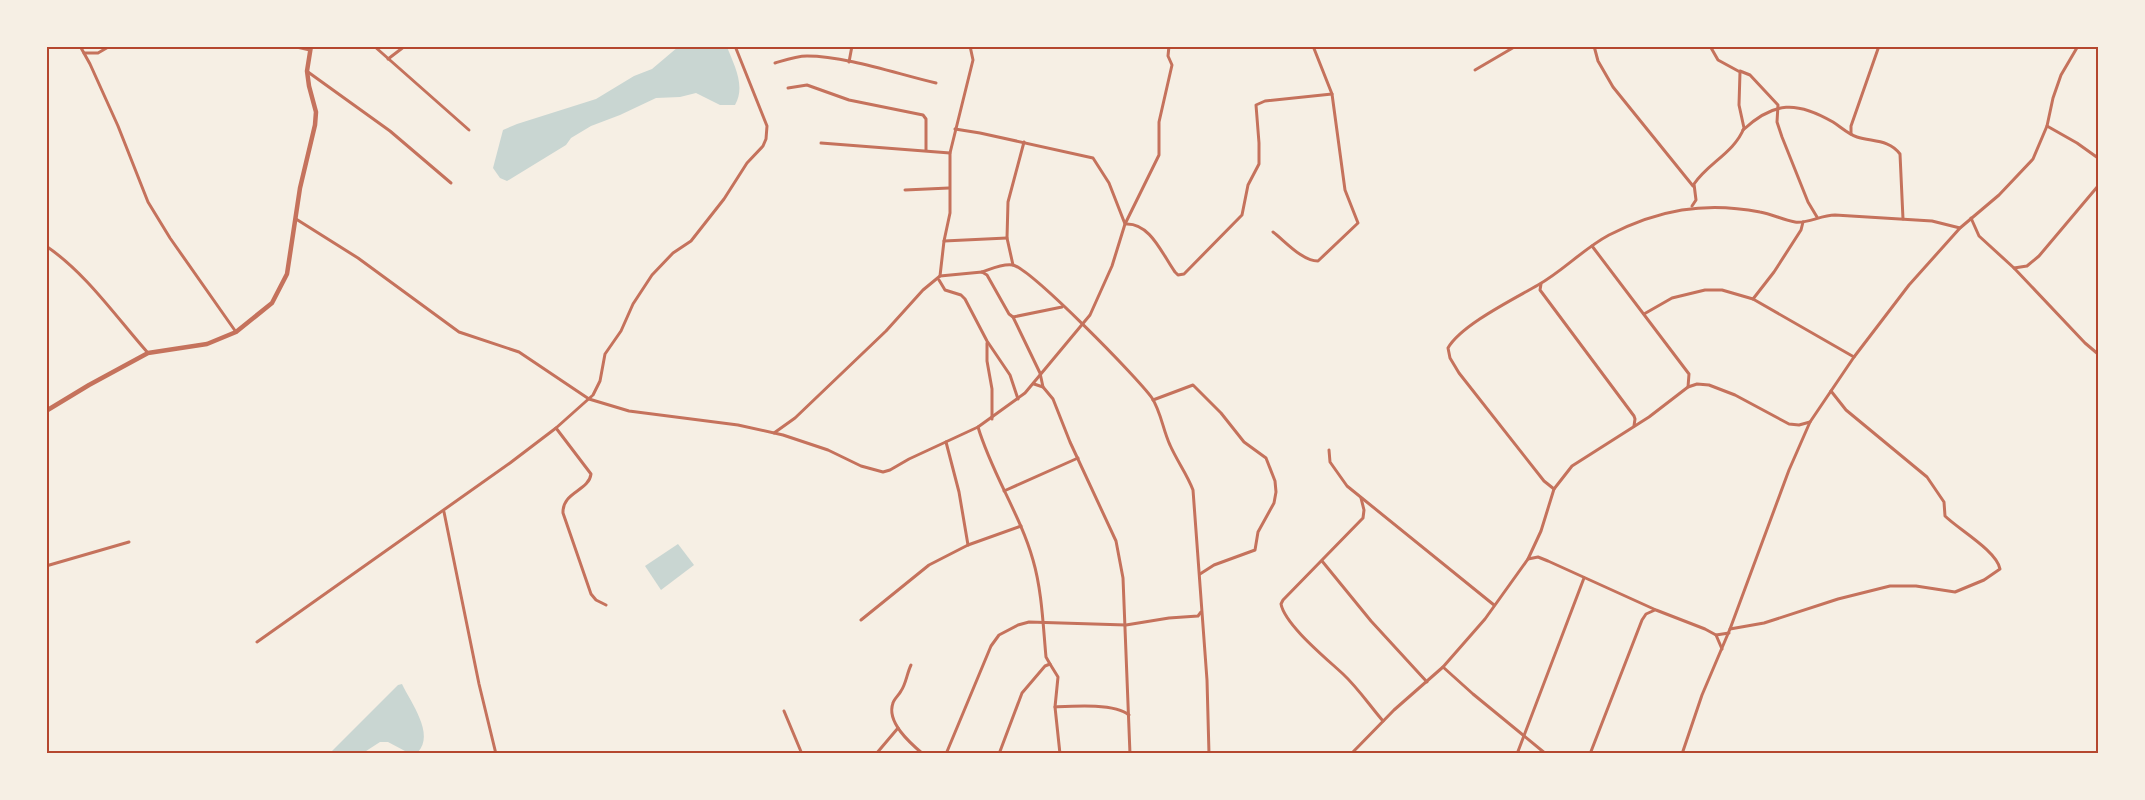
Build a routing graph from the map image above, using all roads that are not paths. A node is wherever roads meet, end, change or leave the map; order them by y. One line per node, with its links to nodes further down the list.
1 (80, 46): 17 (street)
2 (110, 46): 17 (street)
3 (292, 46): 16 (street)
4 (374, 46): 18 (street)
5 (405, 46): 18 (street)
6 (735, 46): 76 (street)
7 (852, 46): 19 (street)
8 (970, 46): 29 (street)
9 (1169, 46): 49 (street)
10 (1313, 46): 26 (street)
11 (1516, 46): 21 (street)
12 (1594, 46): 39 (street)
13 (1710, 46): 22 (street)
14 (1880, 46): 32 (street)
15 (2078, 46): 28 (street)
16 (311, 48): 23 (street)
17 (84, 53): 66 (street)
18 (388, 59): 30 (street)
19 (849, 62): 20 (street); 24 (street)
20 (775, 63)
21 (1475, 70)
22 (1739, 70): 27 (street); 31 (street)
23 (307, 71): 38 (street); 45 (street)
24 (936, 83)
25 (788, 88): 35 (street)
26 (1332, 94): 49 (street); 51 (street)
27 (1778, 108): 31 (street); 32 (street); 44 (street)
28 (2047, 126): 37 (street); 46 (street)
29 (955, 129): 33 (street); 36 (street)
30 (469, 130)
31 (1743, 130): 39 (street)
32 (1851, 134): 47 (street)
33 (1024, 142): 49 (street); 52 (street)
34 (821, 143): 35 (street)
35 (926, 150): 36 (street)
36 (950, 153): 41 (street)
37 (2098, 158)
38 (451, 183)
39 (1693, 186): 43 (street)
40 (2098, 186): 57 (street)
41 (949, 189): 42 (street); 53 (street)
42 (905, 190)
43 (1691, 207): 48 (street); 55 (street)
44 (1817, 217): 47 (street); 48 (street)
45 (295, 218): 66 (street); 76 (street)
46 (1971, 218): 50 (street); 57 (street)
47 (1903, 219): 50 (street)
48 (1803, 222): 61 (street)
49 (1125, 224): 65 (street)
50 (1960, 228): 70 (street)
51 (1273, 232)
52 (1007, 238): 53 (street); 56 (street)
53 (944, 241): 59 (street)
54 (46, 246): 68 (street)
55 (1592, 246): 60 (street); 63 (street)
56 (1013, 266): 58 (street); 62 (street)
57 (2014, 268): 69 (street)
58 (982, 272): 59 (street); 64 (street)
59 (939, 278): 67 (street); 85 (street)
60 (1542, 283): 84 (street); 89 (street)
61 (1753, 299): 63 (street); 70 (street)
62 (1064, 307): 64 (street); 65 (street)
63 (1644, 314): 74 (street)
64 (1013, 317): 71 (street)
65 (1083, 325): 71 (street); 78 (street)
66 (236, 332): 68 (street)
67 (987, 341): 77 (street); 80 (street)
68 (148, 353): 79 (street)
69 (2098, 354)
70 (1854, 357): 75 (street)
71 (1040, 373): 72 (street); 73 (street)
72 (1034, 383): 73 (street); 77 (street)
73 (1043, 387): 88 (street)
74 (1688, 387): 81 (street); 84 (street)
75 (1831, 391): 81 (street); 110 (street)
76 (589, 399): 83 (street); 85 (street)
77 (1018, 399): 80 (street)
78 (1153, 400): 101 (street); 101 (street)
79 (46, 411)
80 (992, 419): 82 (street)
81 (1810, 422): 110 (street)
82 (978, 427): 86 (street); 90 (street)
83 (556, 428): 92 (street); 103 (street)
84 (1633, 428): 89 (street)
85 (774, 433): 86 (street)
86 (946, 442): 95 (street)
87 (1329, 450): 91 (street)
88 (1078, 458): 90 (street); 109 (street)
89 (1554, 489): 96 (street)
90 (1004, 491): 93 (street)
91 (1361, 498): 99 (street); 104 (street)
92 (444, 512): 112 (street); 124 (street)
93 (1021, 526): 95 (street); 108 (street)
94 (129, 542): 100 (street)
95 (968, 545): 107 (street)
96 (1533, 548): 97 (street); 98 (street)
97 (1539, 557): 98 (street); 102 (street)
98 (1528, 559): 104 (street)
99 (1322, 561): 117 (street); 121 (street)
100 (46, 566)
101 (1200, 574): 106 (street)
102 (1584, 578): 105 (street); 123 (street)
103 (606, 605)
104 (1494, 605): 116 (street)
105 (1656, 610): 111 (street); 136 (street)
106 (1202, 612): 109 (street); 132 (street)
107 (861, 620)
108 (1042, 622): 109 (street); 114 (street); 128 (street)
109 (1125, 625): 120 (street)
110 (1730, 631): 111 (street); 113 (street)
111 (1716, 635): 113 (street)
112 (257, 642)
113 (1722, 650): 137 (street)
114 (1050, 664): 118 (street); 129 (street)
115 (911, 665): 122 (street)
116 (1443, 667): 117 (street); 123 (street)
117 (1427, 681): 121 (street)
118 (1055, 707): 120 (street); 130 (street)
119 (784, 711): 125 (street)
120 (1130, 716): 131 (street)
121 (1383, 721): 133 (street)
122 (898, 728): 126 (street); 127 (street)
123 (1524, 736): 134 (street); 135 (street)
124 (496, 753)
125 (802, 753)
126 (876, 753)
127 (923, 753)
128 (946, 753)
129 (999, 753)
130 (1060, 753)
131 (1130, 753)
132 (1209, 753)
133 (1351, 753)
134 (1517, 753)
135 (1546, 753)
136 (1590, 753)
137 (1682, 753)

